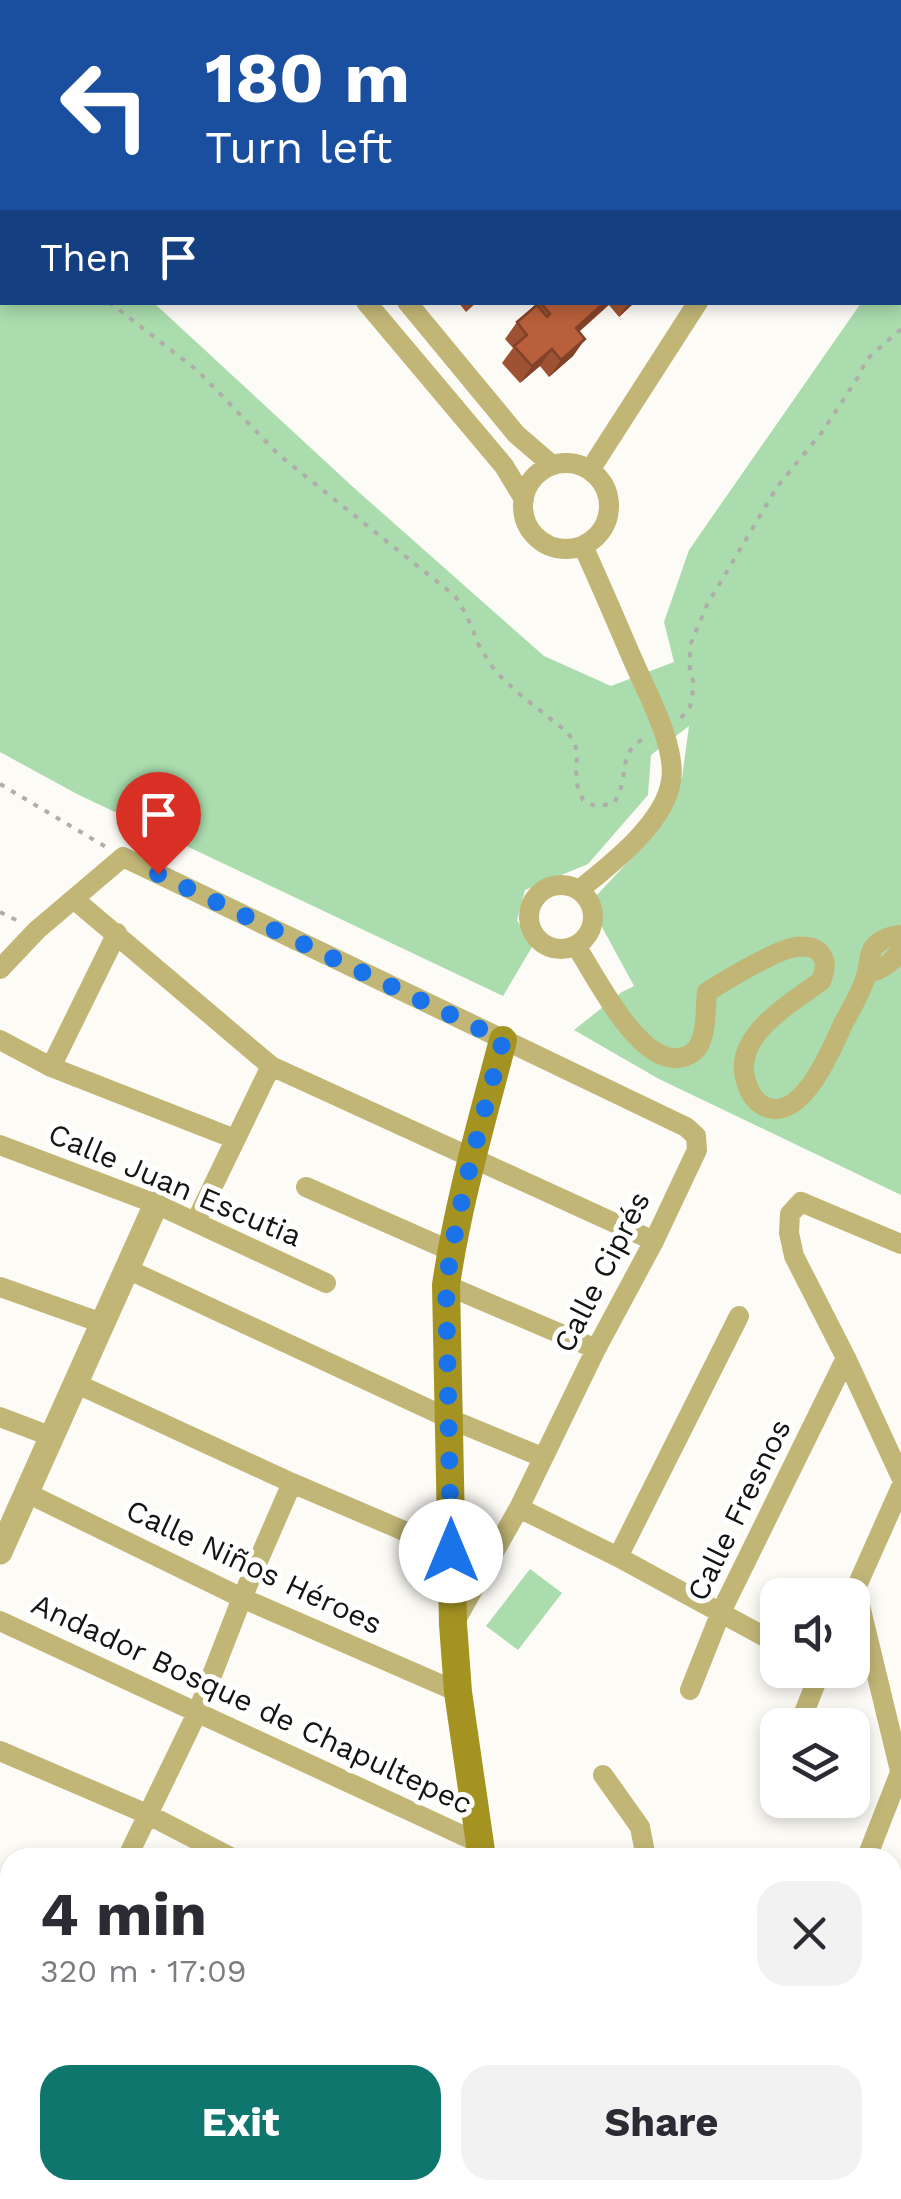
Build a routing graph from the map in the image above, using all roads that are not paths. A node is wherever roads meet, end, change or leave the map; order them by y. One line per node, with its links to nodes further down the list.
1 (369, 305): 6 (street)
2 (409, 305): 4 (street)
3 (696, 305): 5 (street)
4 (552, 466): 5 (street); 6 (street)
5 (590, 470): 7 (street)
6 (524, 499): 7 (street)
7 (583, 546): 8 (street)
8 (578, 890): 12 (street); 12 (street)
9 (75, 900): 10 (street); 14 (street); 17 (street)
10 (116, 933): 18 (street); 19 (street)
11 (901, 936): 15 (street)
12 (576, 946): 15 (street)
13 (901, 950): 15 (street)
14 (0, 969)
15 (867, 974)
16 (0, 1040): 19 (street)
17 (503, 1040): 22 (main road); 26 (street, Calle Ciprés)
18 (271, 1066): 20 (street); 22 (street)
19 (51, 1068): 20 (street)
20 (235, 1139): 25 (street)
21 (0, 1144): 24 (street, Calle Juan Escutia)
22 (472, 1159): 26 (street); 28 (main road)
23 (306, 1187): 28 (street)
24 (156, 1204): 25 (street, Calle Juan Escutia); 29 (street)
25 (196, 1221): 30 (street, Calle Juan Escutia)
26 (654, 1241): 35 (street, Calle Ciprés)
27 (901, 1244): 36 (street)
28 (451, 1251): 31 (main road)
29 (127, 1269): 34 (street); 39 (street)
30 (326, 1283)
31 (446, 1285): 35 (street); 39 (main road)
32 (0, 1287): 34 (street)
33 (740, 1316): 49 (street)
34 (102, 1323): 37 (street)
35 (596, 1348): 41 (street, Calle Ciprés)
36 (846, 1358): 42 (street); 52 (street, Calle Fresnos)
37 (75, 1383): 40 (street); 43 (street)
38 (0, 1417): 40 (street)
39 (450, 1419): 41 (street); 48 (main road)
40 (50, 1436): 45 (street)
41 (542, 1457): 46 (street, Calle Ciprés)
42 (901, 1477)
43 (292, 1483): 48 (street); 51 (street)
44 (901, 1487): 50 (street)
45 (26, 1492): 47 (street); 51 (street, Calle Niños Héroes)
46 (518, 1508): 49 (street); 54 (street, Calle Ciprés)
47 (1, 1545)
48 (451, 1551): 54 (main road)
49 (618, 1557): 52 (street)
50 (861, 1578)
51 (242, 1598): 58 (street, Calle Niños Héroes); 59 (street)
52 (721, 1612): 55 (street); 57 (street, Calle Fresnos)
53 (0, 1621): 59 (street, Andador Bosque de Chapultepec)
54 (452, 1624): 58 (main road)
55 (760, 1634)
56 (870, 1653): 61 (street)
57 (690, 1690)
58 (458, 1692): 67 (main road)
59 (198, 1711): 63 (street); 66 (street, Andador Bosque de Chapultepec)
60 (0, 1751): 63 (street)
61 (901, 1770): 69 (street)
62 (603, 1775): 68 (street)
63 (147, 1814): 64 (street); 65 (street)
64 (132, 1848)
65 (213, 1848)
66 (476, 1848)
67 (480, 1848)
68 (644, 1848)
69 (871, 1848)

